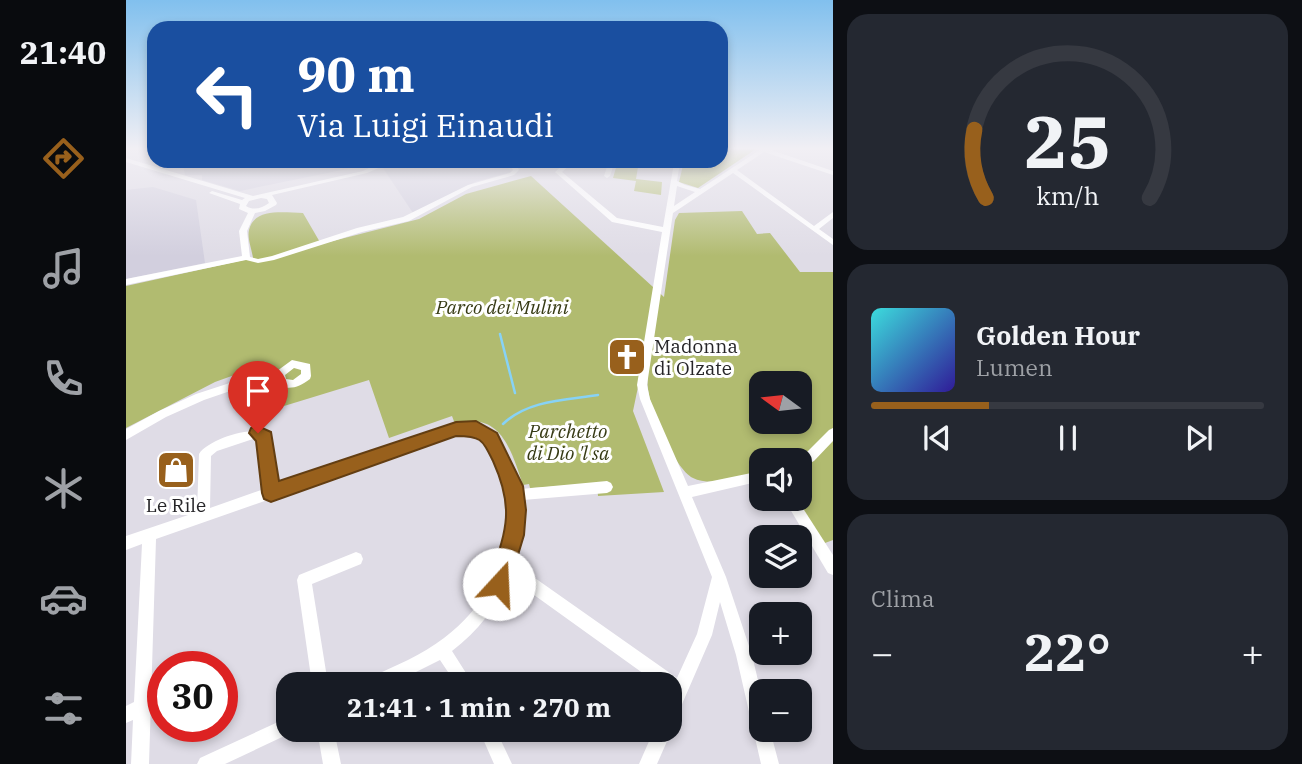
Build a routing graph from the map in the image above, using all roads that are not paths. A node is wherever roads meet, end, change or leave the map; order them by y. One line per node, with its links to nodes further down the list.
1 (673, 184): 14 (street)
2 (183, 185): 12 (street)
3 (213, 185): 11 (street)
4 (310, 185): 11 (street)
5 (476, 185): 19 (street)
6 (573, 185): 17 (street)
7 (675, 185): 10 (street)
8 (711, 185): 10 (street)
9 (753, 185): 16 (street)
10 (698, 193): 14 (street)
11 (256, 197): 12 (street); 13 (street)
12 (243, 203): 13 (street)
13 (253, 211): 19 (street)
14 (669, 212): 17 (street)
15 (833, 214): 16 (street)
16 (815, 229): 18 (street)
17 (666, 230): 28 (street)
18 (833, 243)
19 (246, 258): 20 (street)
20 (126, 282)
21 (280, 374): 23 (street)
22 (833, 433): 24 (street)
23 (126, 435)
24 (812, 455)
25 (749, 479): 28 (street)
26 (607, 488): 29 (street)
27 (271, 493): 29 (street); 31 (street); 31 (street)
28 (684, 493): 37 (street)
29 (514, 495): 35 (street)
30 (797, 511): 36 (street)
31 (203, 517): 32 (street)
32 (149, 536): 33 (street); 45 (street)
33 (126, 543)
34 (356, 559): 39 (street)
35 (506, 566): 38 (street); 42 (street)
36 (833, 568)
37 (719, 577): 43 (street); 44 (street)
38 (443, 651): 40 (street); 41 (street)
39 (318, 672)
40 (400, 672)
41 (457, 672)
42 (655, 672)
43 (750, 679)
44 (682, 685)
45 (142, 707): 46 (street); 52 (street)
46 (126, 715)
47 (276, 731): 53 (street)
48 (328, 742): 54 (street)
49 (492, 742): 55 (street)
50 (658, 742): 56 (street)
51 (765, 742): 57 (street)
52 (140, 764)
53 (206, 764)
54 (332, 764)
55 (503, 764)
56 (648, 764)
57 (770, 764)

